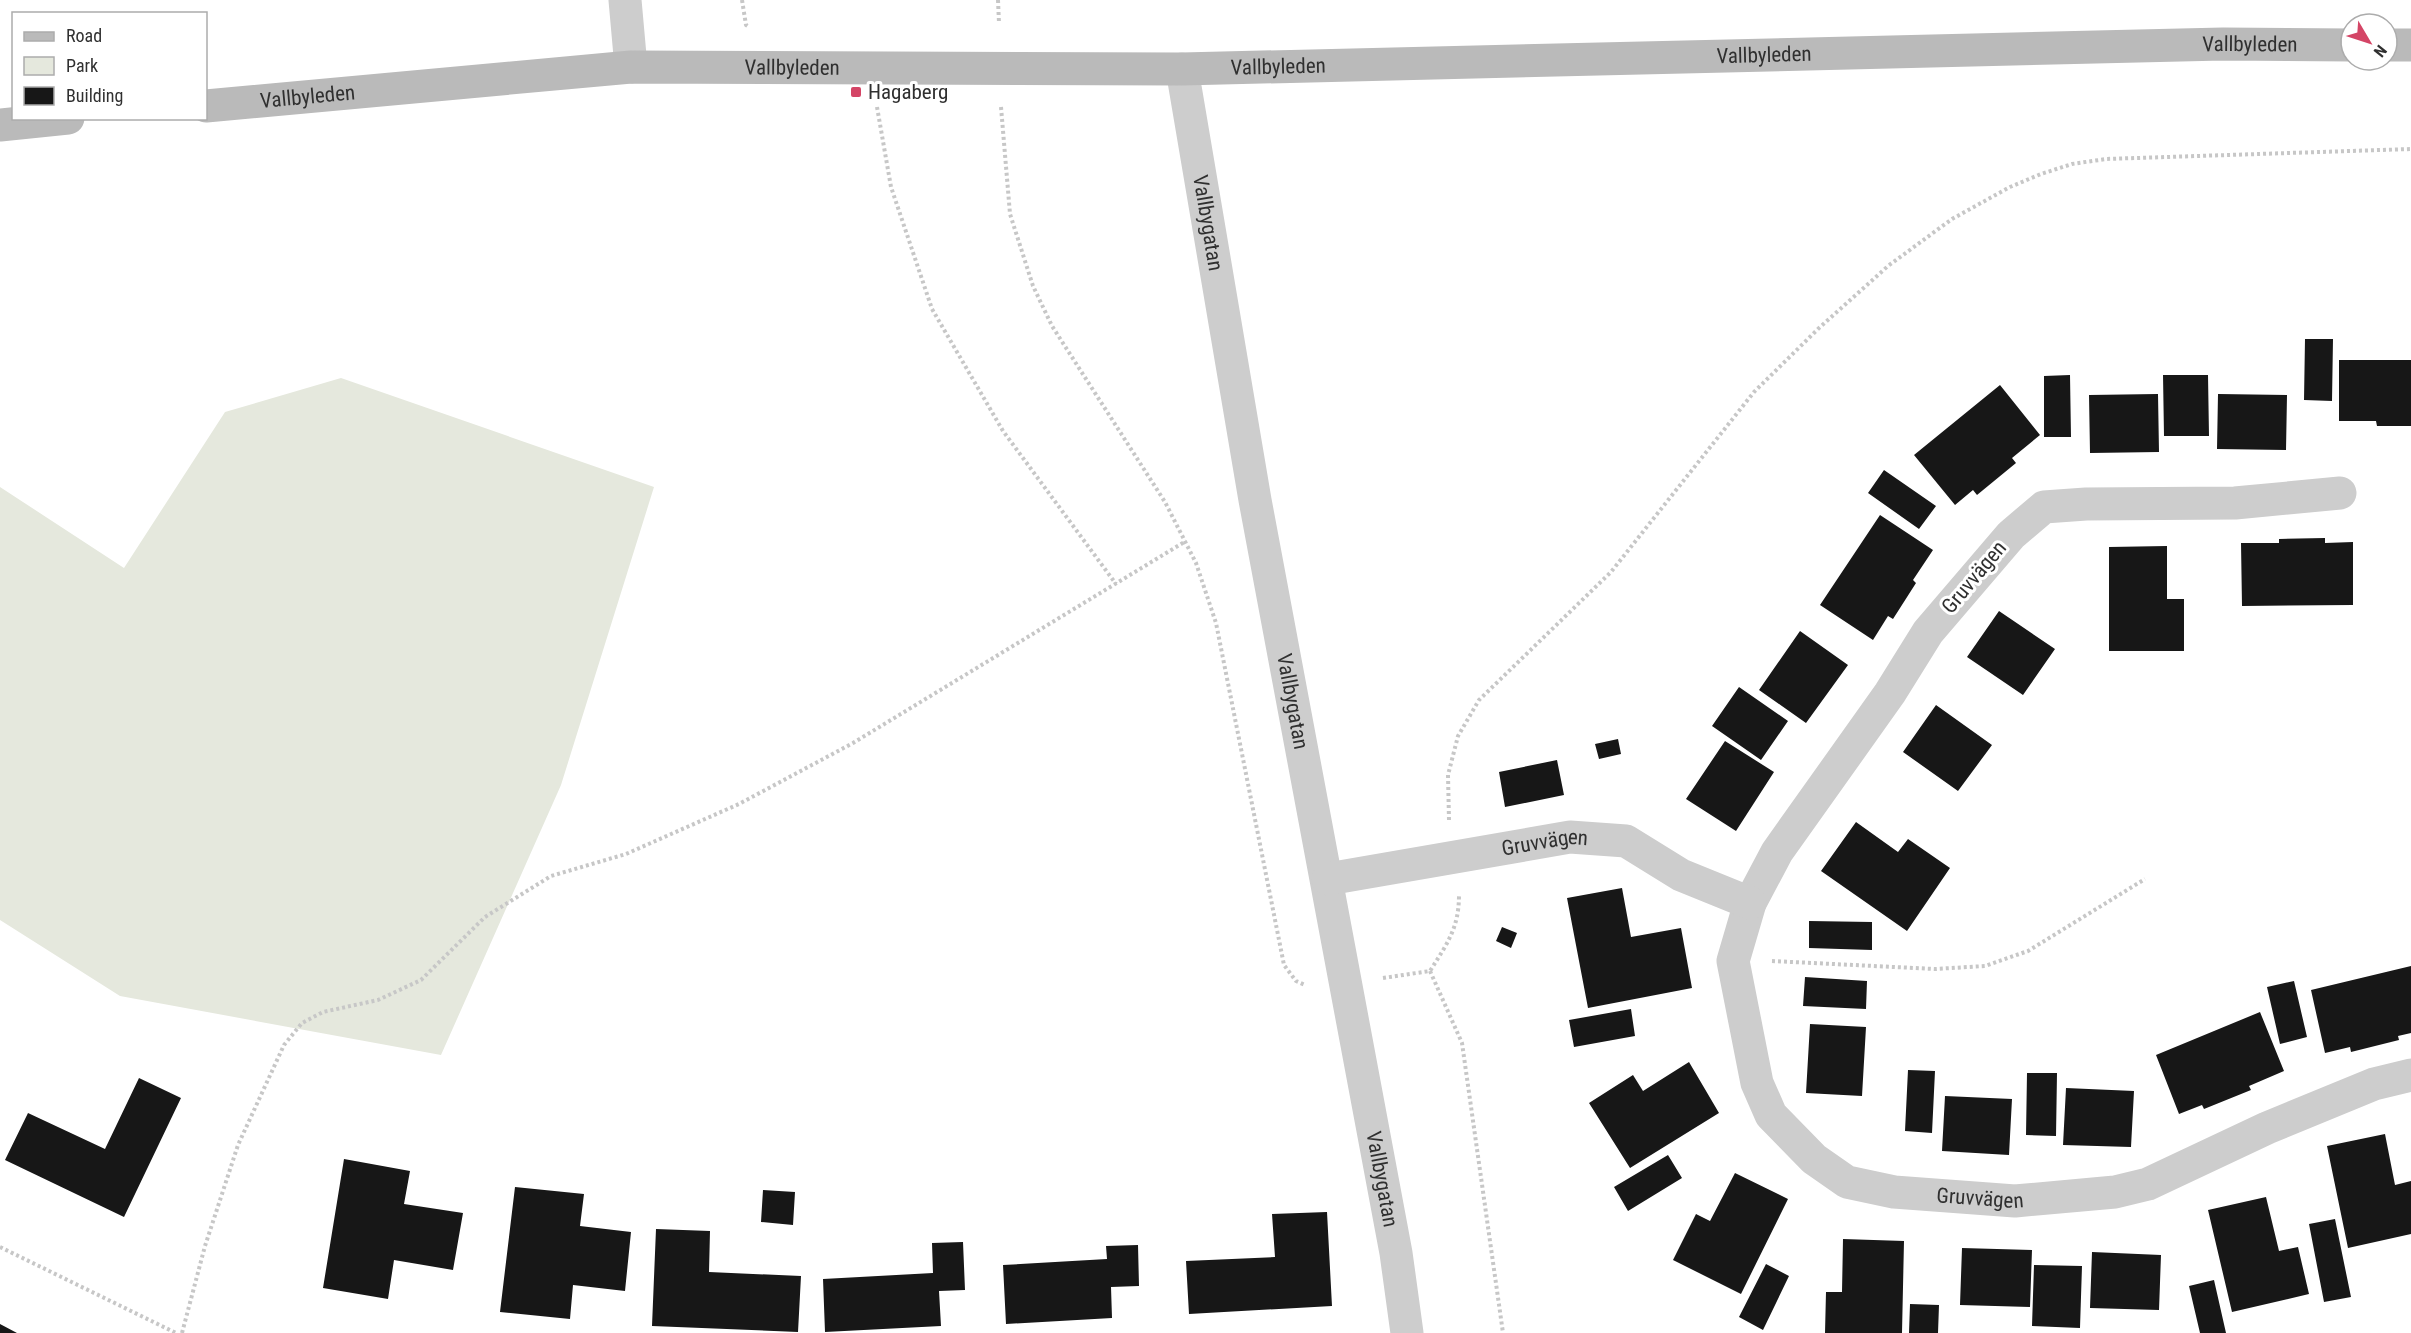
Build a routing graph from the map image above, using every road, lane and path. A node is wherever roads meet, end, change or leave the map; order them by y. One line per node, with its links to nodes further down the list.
1 (625, 0): 7 (street)
2 (742, 0): 6 (path)
3 (998, 0): 4 (path)
4 (999, 23)
5 (2339, 45): 8 (main road, Vallbyleden)
6 (762, 66): 7 (main road, Vallbyleden); 8 (main road, Vallbyleden)
7 (631, 67): 11 (main road, Vallbyleden)
8 (1182, 69): 19 (street, Vallbygatan)
9 (1000, 98): 16 (path)
10 (876, 102): 17 (path)
11 (207, 106)
12 (49, 120): 13 (main road)
13 (0, 125)
14 (2411, 149): 18 (path)
15 (2340, 493): 21 (street, Gruvvägen)
16 (1186, 541): 17 (path); 24 (path)
17 (1116, 584): 28 (path)
18 (1454, 856): 19 (street, Gruvvägen); 21 (street, Gruvvägen); 23 (path)
19 (1328, 879): 24 (street, Vallbygatan)
20 (2145, 879): 22 (path)
21 (1750, 903): 22 (street, Gruvvägen)
22 (1733, 960): 25 (street, Gruvvägen)
23 (1430, 971): 24 (path); 30 (path)
24 (1347, 984): 29 (street, Vallbygatan)
25 (2411, 1075)
26 (0, 1247): 27 (path)
27 (176, 1333)
28 (182, 1333)
29 (1407, 1333)
30 (1503, 1333)

